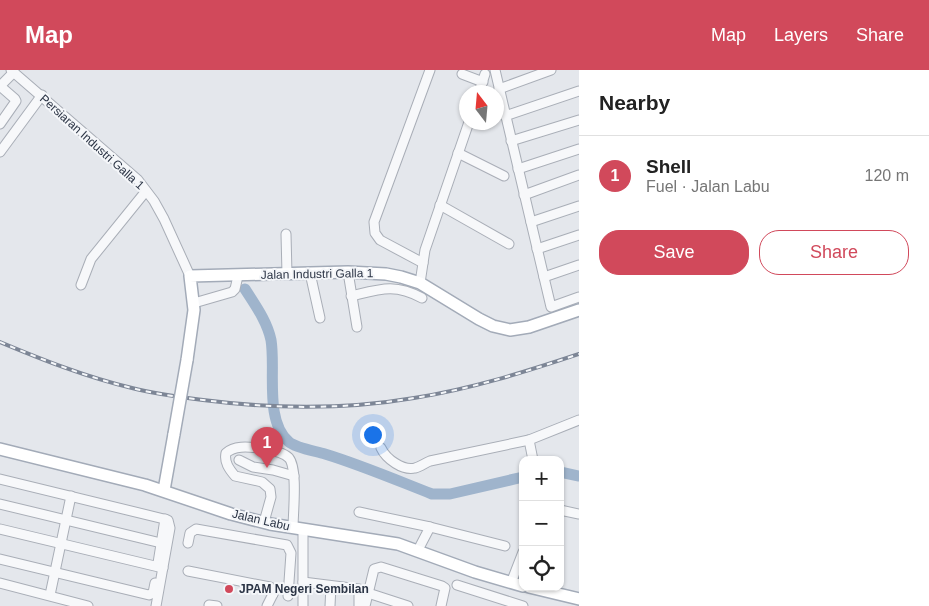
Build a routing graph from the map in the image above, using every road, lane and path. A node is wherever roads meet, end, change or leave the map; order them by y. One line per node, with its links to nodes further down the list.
1 (430, 70): 34 (street)
2 (495, 70): 7 (street)
3 (551, 70): 9 (street)
4 (12, 71): 8 (street); 11 (street, Persiaran Industri Galla 1)
5 (462, 74): 6 (street)
6 (482, 85)
7 (498, 85)
8 (0, 86): 15 (street)
9 (504, 87)
10 (579, 91): 13 (street)
11 (42, 95): 17 (street); 25 (street, Persiaran Industri Galla 1)
12 (504, 112): 13 (street)
13 (505, 116): 18 (street)
14 (579, 120): 18 (street)
15 (0, 124)
16 (466, 130): 21 (street)
17 (3, 140): 20 (street)
18 (511, 142): 22 (street)
19 (579, 149): 22 (street)
20 (0, 152)
21 (458, 153): 24 (street); 27 (street)
22 (518, 169): 26 (street)
23 (579, 175): 26 (street)
24 (504, 176)
25 (146, 191): 39 (street, Persiaran Industri Galla 1); 43 (street)
26 (524, 195): 29 (street)
27 (440, 205): 32 (street); 34 (street)
28 (579, 206): 29 (street)
29 (531, 222): 33 (street)
30 (286, 234): 38 (street)
31 (579, 235): 33 (street)
32 (509, 244)
33 (537, 249): 41 (street)
34 (423, 263): 42 (street)
35 (579, 265): 41 (street)
36 (348, 272): 37 (main road, Jalan Industri Galla 1); 42 (main road, Jalan Industri Galla 1); 44 (street)
37 (310, 273): 38 (main road, Jalan Industri Galla 1); 49 (street)
38 (287, 274): 40 (main road, Jalan Industri Galla 1)
39 (190, 276): 40 (main road, Jalan Industri Galla 1); 47 (main road)
40 (238, 276): 47 (street)
41 (544, 277): 45 (street)
42 (420, 284): 48 (main road, Jalan Industri Galla 1)
43 (81, 285)
44 (351, 296): 46 (street); 50 (street)
45 (579, 297)
46 (422, 298)
47 (194, 302): 61 (main road, bridge)
48 (579, 310)
49 (320, 318)
50 (357, 327)
51 (579, 420): 52 (street)
52 (529, 440): 54 (street); 58 (street)
53 (249, 447): 59 (street); 60 (street); 62 (street)
54 (381, 448)
55 (0, 449): 56 (main road, Jalan Labu)
56 (12, 452): 57 (main road); 64 (main road, Jalan Labu)
57 (0, 454)
58 (532, 456)
59 (239, 460): 60 (street); 62 (street)
60 (231, 471): 74 (street)
61 (167, 474): 64 (main road); 65 (main road); 67 (main road)
62 (294, 476): 77 (street)
63 (0, 479): 66 (street)
64 (145, 485): 65 (main road, Jalan Labu)
65 (164, 490): 67 (main road, Jalan Labu)
66 (71, 496): 72 (street); 73 (street)
67 (185, 498): 74 (main road, Jalan Labu)
68 (0, 504): 73 (street)
69 (564, 511): 71 (street)
70 (359, 512): 75 (street)
71 (579, 514)
72 (165, 519): 79 (street); 85 (street)
73 (67, 521): 79 (street); 81 (street)
74 (267, 523): 77 (main road, Jalan Labu); 78 (street)
75 (430, 527): 82 (street); 83 (street)
76 (0, 529): 81 (street)
77 (298, 529): 83 (main road, Jalan Labu); 89 (street)
78 (267, 541): 80 (street); 99 (street)
79 (161, 543): 85 (street)
80 (188, 543)
81 (62, 544): 85 (street); 88 (street)
82 (505, 546)
83 (418, 550): 87 (main road, Jalan Labu)
84 (0, 559): 88 (street)
85 (160, 568): 88 (street); 104 (street)
86 (188, 571): 97 (street)
87 (475, 572): 91 (main road, Jalan Labu); 94 (street)
88 (54, 573): 98 (street)
89 (303, 582): 92 (street); 100 (street)
90 (0, 583): 98 (street)
91 (517, 584)
92 (331, 586): 107 (street); 108 (street)
93 (457, 586): 94 (street)
94 (469, 589): 102 (street)
95 (546, 591): 101 (main road)
96 (368, 593): 109 (street); 110 (street); 111 (street)
97 (273, 594): 99 (street); 105 (street)
98 (50, 595): 103 (street)
99 (288, 596): 100 (street)
100 (303, 596): 106 (street)
101 (579, 599)
102 (503, 603): 112 (street)
103 (88, 606)
104 (156, 606)
105 (267, 606)
106 (303, 606)
107 (330, 606)
108 (359, 606)
109 (365, 606)
110 (408, 606)
111 (441, 606)
112 (522, 606)

